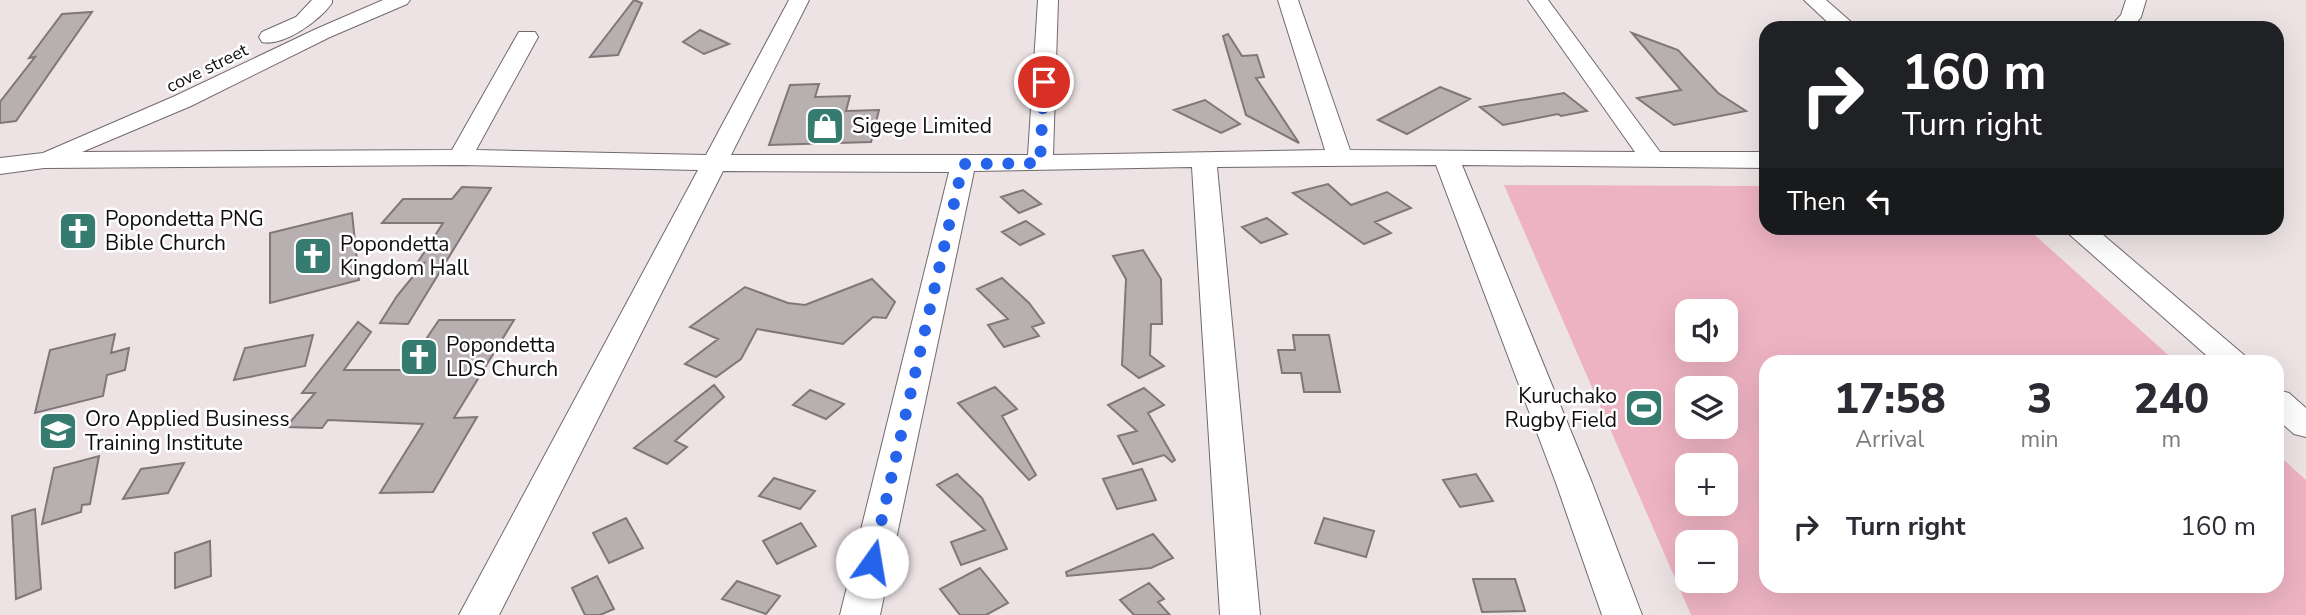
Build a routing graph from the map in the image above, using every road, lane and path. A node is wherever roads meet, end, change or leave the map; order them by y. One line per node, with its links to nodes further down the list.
1 (322, 0): 12 (street, cove street)
2 (400, 0): 12 (street)
3 (799, 0): 20 (street)
4 (1048, 0): 21 (street)
5 (1288, 0): 14 (street)
6 (1538, 0): 16 (street)
7 (1814, 0): 9 (street)
8 (2136, 0): 10 (street)
9 (1839, 21)
10 (2127, 21)
11 (527, 37): 13 (street)
12 (90, 138): 17 (street)
13 (460, 157): 17 (street); 20 (street)
14 (1340, 157): 15 (street); 18 (street)
15 (1446, 158): 16 (street); 31 (street)
16 (1653, 159): 19 (street)
17 (44, 160): 23 (street)
18 (1204, 160): 21 (street); 30 (street)
19 (1759, 160)
20 (714, 163): 22 (street); 28 (street)
21 (1040, 163): 22 (street)
22 (963, 164): 29 (street)
23 (0, 166)
24 (2088, 235): 25 (street)
25 (2225, 355)
26 (2284, 407): 27 (street)
27 (2306, 426)
28 (479, 615)
29 (860, 615)
30 (1240, 615)
31 (1622, 615)

